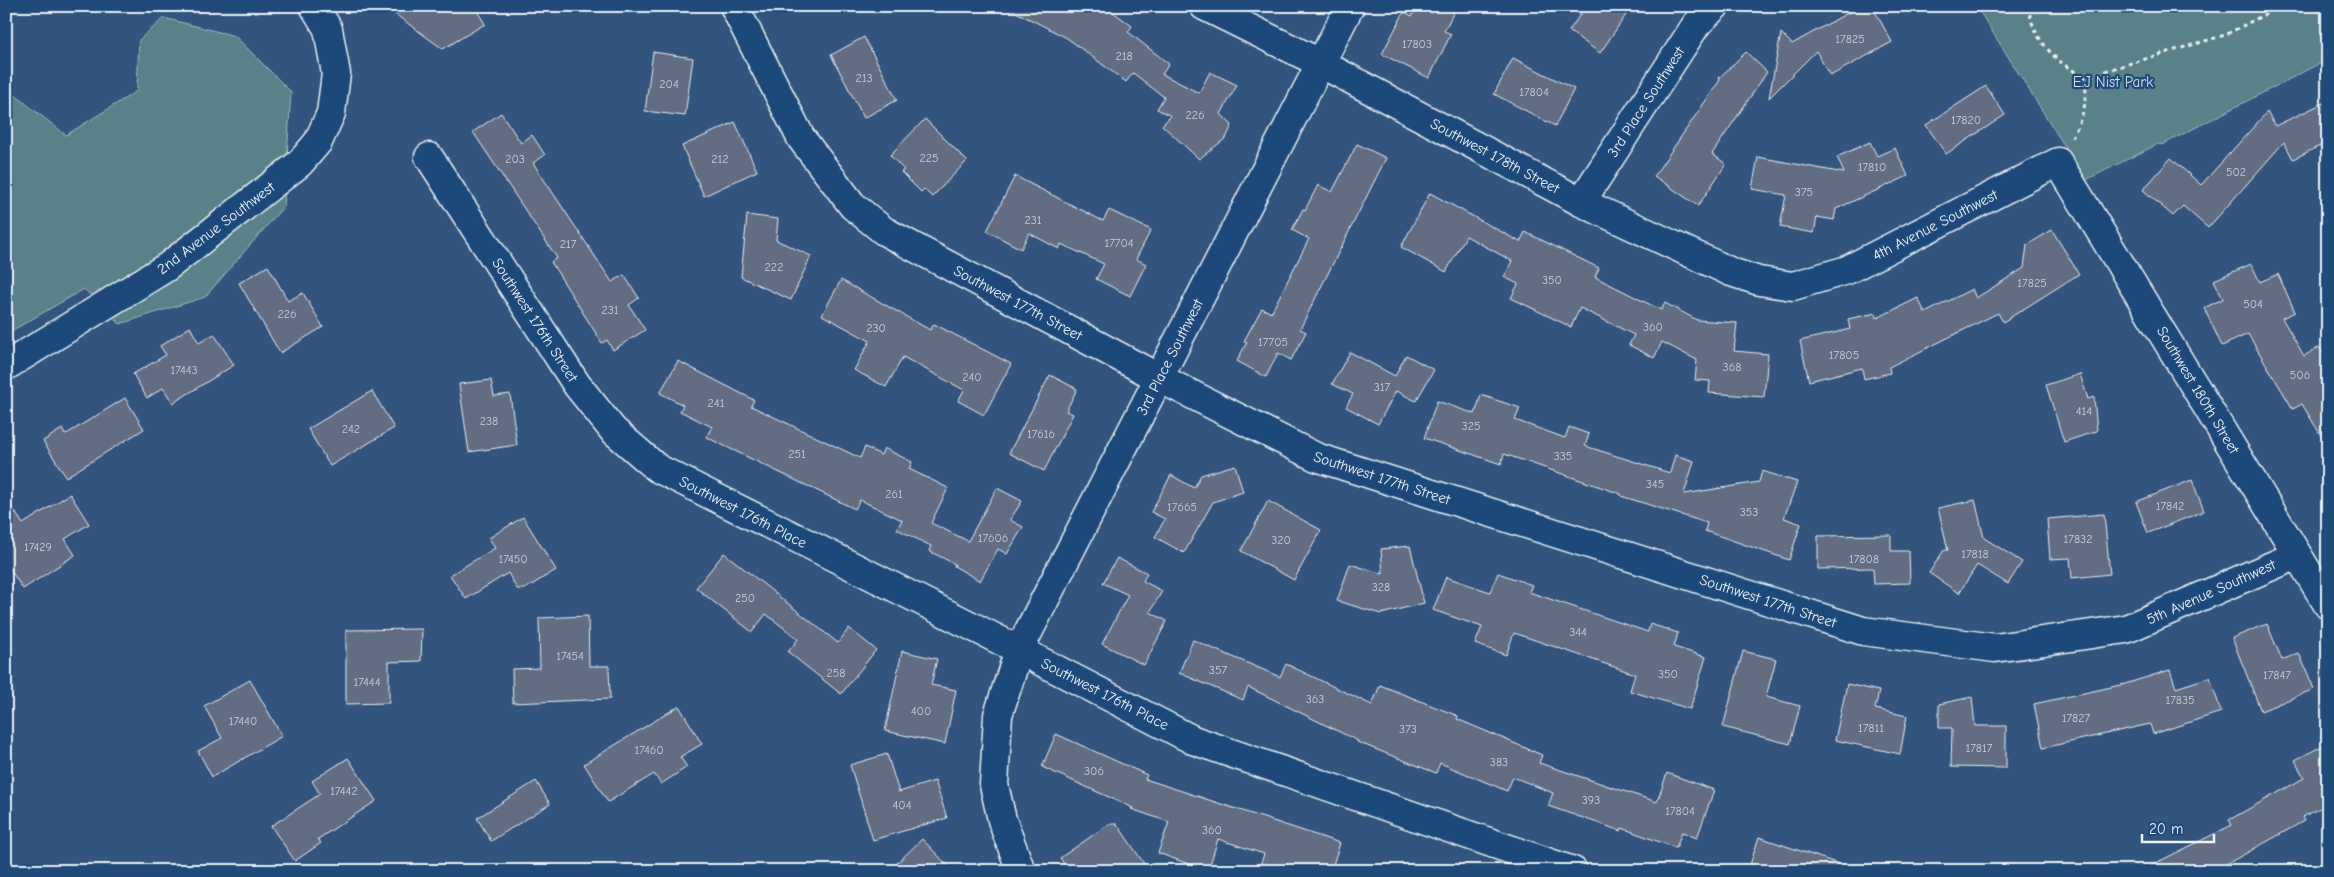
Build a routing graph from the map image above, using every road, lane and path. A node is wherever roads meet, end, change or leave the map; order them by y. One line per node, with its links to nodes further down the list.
1 (734, 6): 15 (street, Southwest 177th Street)
2 (1204, 6): 8 (street, Southwest 178th Street)
3 (1350, 6): 8 (street, 3rd Place Southwest)
4 (1715, 6): 12 (street, 3rd Place Southwest)
5 (2029, 6): 9 (path)
6 (2281, 6): 9 (path)
7 (321, 18): 14 (street, 2nd Avenue Southwest)
8 (1320, 63): 12 (street, Southwest 178th Street); 15 (street, 3rd Place Southwest)
9 (2082, 78): 11 (path)
10 (429, 157): 16 (street, Southwest 176th Street)
11 (2063, 169): 13 (street, 4th Avenue Southwest); 17 (street, Southwest 180th Street)
12 (1581, 202): 13 (street, Southwest 178th Street)
13 (1793, 286)
14 (6, 366)
15 (1159, 378): 19 (street, Southwest 177th Street); 20 (street, 3rd Place Southwest)
16 (657, 468): 20 (street, Southwest 176th Place)
17 (2296, 555): 18 (street, Southwest 180th Street); 19 (street, 5th Avenue Southwest)
18 (2328, 605)
19 (2126, 629)
20 (1019, 650): 21 (street, 3rd Place Southwest); 22 (street, Southwest 176th Place)
21 (1020, 871)
22 (1573, 871)

